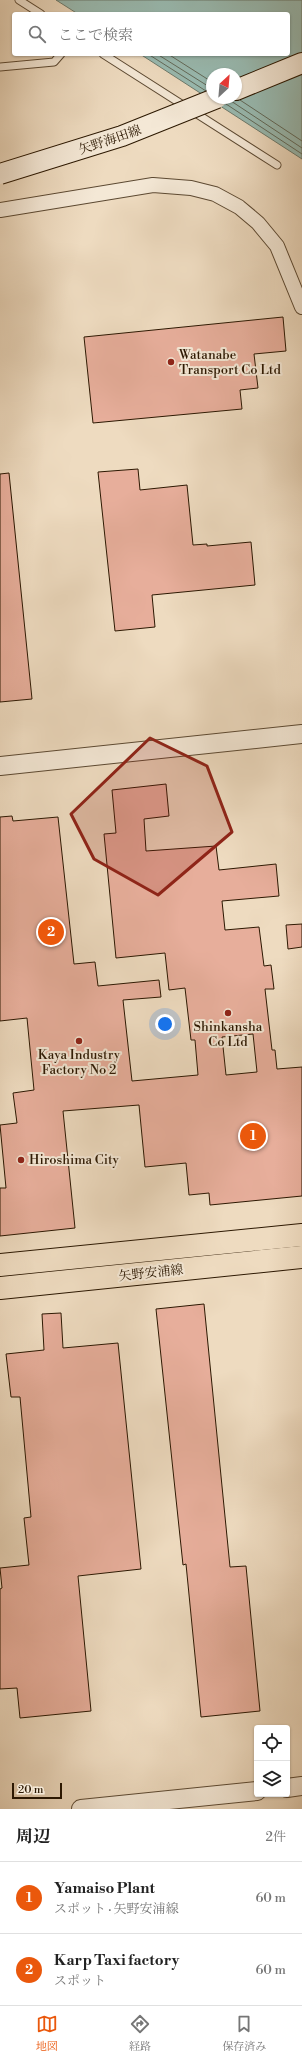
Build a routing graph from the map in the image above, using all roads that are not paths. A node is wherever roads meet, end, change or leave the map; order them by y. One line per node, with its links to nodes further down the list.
1 (19, 0): 2 (lane)
2 (38, 12)
3 (59, 56): 6 (lane)
4 (106, 56): 9 (lane)
5 (302, 63): 7 (main road)
6 (0, 67)
7 (242, 88)
8 (206, 102): 10 (main road, 矢野海田線, bridge)
9 (277, 165)
10 (0, 174)
11 (0, 210): 12 (street)
12 (302, 307)
13 (302, 734): 14 (street)
14 (0, 766)
15 (302, 1235): 17 (main road, 矢野安浦線)
16 (302, 1257): 18 (main road, 矢野安浦線)
17 (0, 1265)
18 (0, 1288)
19 (302, 1786): 20 (street)
20 (290, 1788)
21 (254, 1791): 22 (street)
22 (81, 1809)

